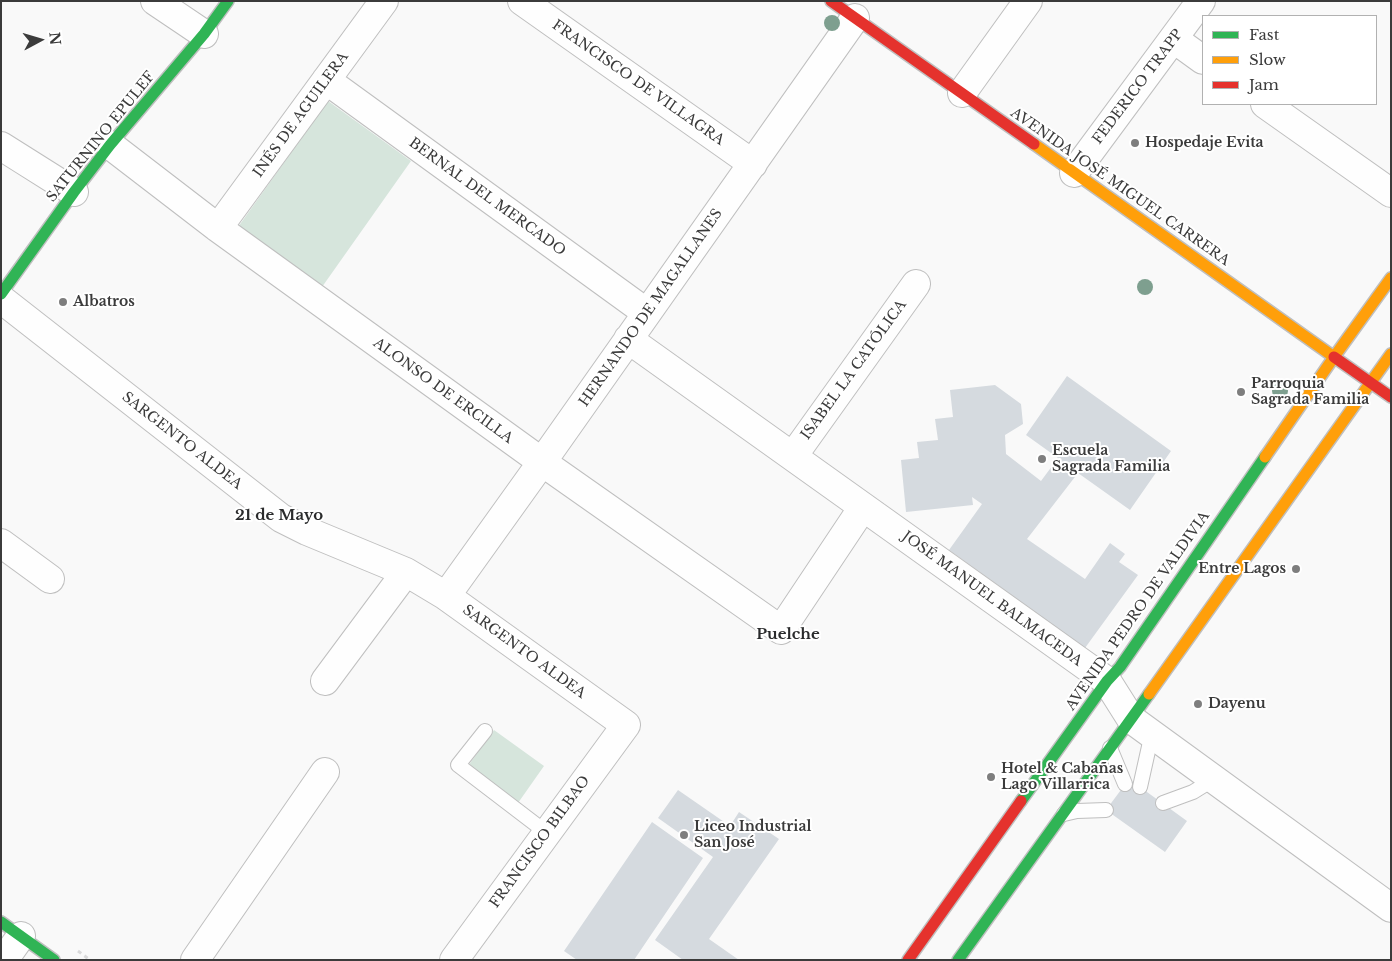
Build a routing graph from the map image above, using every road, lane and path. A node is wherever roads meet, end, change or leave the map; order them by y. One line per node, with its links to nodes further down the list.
1 (155, 1): 9 (street)
2 (228, 1): 9 (main road, SATURNINO EPULEF)
3 (384, 1): 12 (street, INÉS DE AGUILERA)
4 (522, 1): 17 (street, FRANCISCO DE VILLAGRA)
5 (831, 1): 8 (main road, AVENIDA JOSÉ MIGUEL CARRERA)
6 (1028, 1): 13 (street)
7 (1201, 1): 10 (street, FEDERICO TRAPP)
8 (855, 18): 13 (main road, AVENIDA JOSÉ MIGUEL CARRERA); 17 (street, HERNANDO DE MAGALLANES)
9 (204, 34): 15 (main road, SATURNINO EPULEF)
10 (1174, 39): 11 (street); 18 (street, FEDERICO TRAPP)
11 (1202, 59)
12 (326, 80): 21 (street, INÉS DE AGUILERA); 26 (street, BERNAL DEL MERCADO)
13 (962, 93): 18 (main road, AVENIDA JOSÉ MIGUEL CARRERA)
14 (1266, 105): 20 (street)
15 (110, 145): 19 (main road, SATURNINO EPULEF); 21 (street, ALONSO DE ERCILLA)
16 (1, 146): 19 (street)
17 (753, 164): 26 (street, HERNANDO DE MAGALLANES)
18 (1074, 173): 29 (main road, AVENIDA JOSÉ MIGUEL CARRERA)
19 (74, 192): 24 (main road, SATURNINO EPULEF)
20 (1391, 193)
21 (218, 228): 33 (street, ALONSO DE ERCILLA)
22 (1391, 278): 29 (main road, AVENIDA PEDRO DE VALDIVIA)
23 (916, 284): 32 (street, ISABEL LA CATÓLICA)
24 (1, 294)
25 (1, 299): 36 (street, SARGENTO ALDEA)
26 (647, 313): 27 (street, HERNANDO DE MAGALLANES)
27 (628, 339): 32 (street, JOSÉ MANUEL BALMACEDA); 33 (street, HERNANDO DE MAGALLANES)
28 (1391, 354): 30 (main road)
29 (1334, 357): 30 (main road, AVENIDA JOSÉ MIGUEL CARRERA); 40 (main road, AVENIDA PEDRO DE VALDIVIA)
30 (1370, 383): 31 (main road, AVENIDA JOSÉ MIGUEL CARRERA); 42 (main road)
31 (1391, 398)
32 (793, 456): 34 (street, JOSÉ MANUEL BALMACEDA)
33 (542, 462): 34 (street, ALONSO DE ERCILLA); 38 (street, HERNANDO DE MAGALLANES)
34 (863, 506): 40 (street, JOSÉ MANUEL BALMACEDA)
35 (1, 543): 37 (street)
36 (406, 572): 38 (street, SARGENTO ALDEA); 39 (street)
37 (50, 578)
38 (446, 596): 41 (street, SARGENTO ALDEA)
39 (326, 681)
40 (1107, 681): 42 (street, JOSÉ MANUEL BALMACEDA); 59 (main road, AVENIDA PEDRO DE VALDIVIA)
41 (626, 725): 52 (street, FRANCISCO BILBAO)
42 (1142, 726): 44 (main road); 46 (street, JOSÉ MANUEL BALMACEDA); 48 (lane)
43 (484, 731): 52 (lane)
44 (1110, 748): 47 (lane); 51 (main road)
45 (325, 772): 57 (street)
46 (1214, 779): 49 (lane); 53 (street, JOSÉ MANUEL BALMACEDA)
47 (1125, 784)
48 (1140, 787)
49 (1163, 803)
50 (1106, 810): 51 (lane)
51 (1063, 814): 60 (main road)
52 (546, 833): 58 (street, FRANCISCO BILBAO)
53 (1391, 908)
54 (11, 929): 55 (street); 56 (main road)
55 (4, 960)
56 (54, 960)
57 (195, 960)
58 (454, 960)
59 (908, 960)
60 (958, 960)

